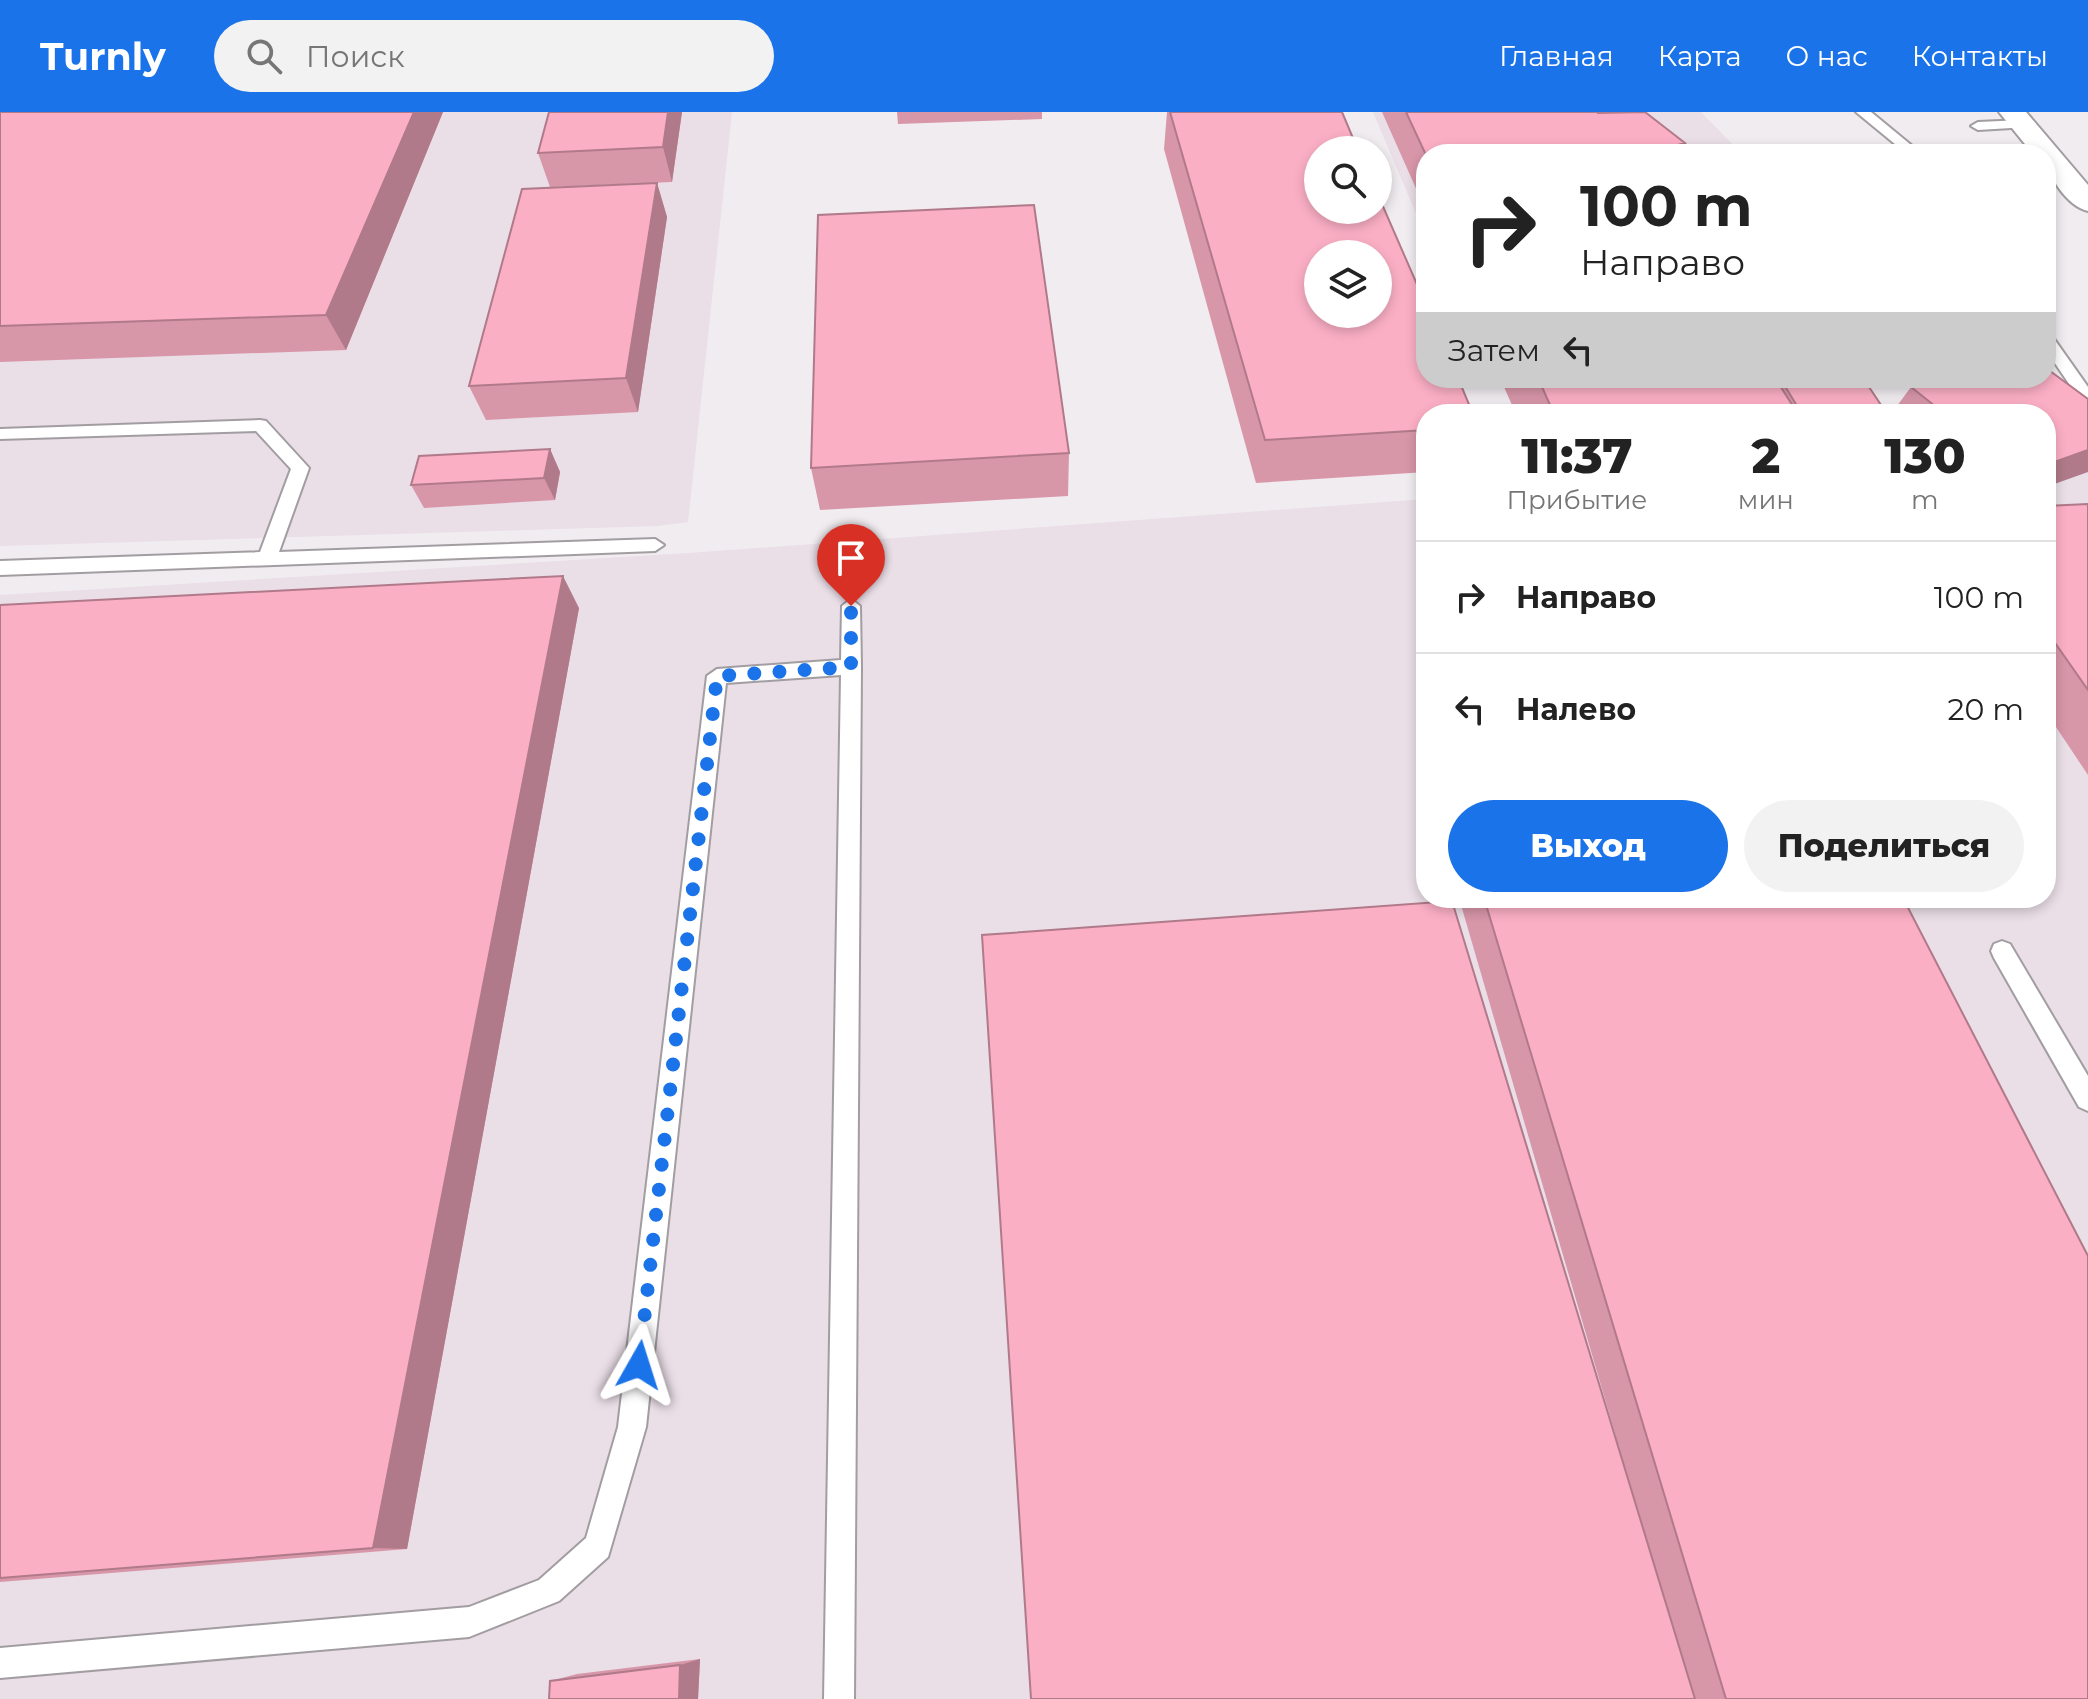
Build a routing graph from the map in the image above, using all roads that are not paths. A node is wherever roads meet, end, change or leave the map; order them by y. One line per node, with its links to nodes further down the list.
1 (1863, 112): 4 (lane)
2 (2018, 118): 3 (lane); 5 (street)
3 (1978, 126)
4 (1903, 144)
5 (2039, 144)
6 (2056, 164): 7 (street)
7 (2088, 203)
8 (2056, 353): 9 (lane)
9 (2088, 399)
10 (0, 434): 12 (lane)
11 (655, 545): 12 (lane)
12 (267, 559): 13 (lane)
13 (0, 568)
14 (851, 606): 15 (lane)
15 (851, 667): 18 (lane); 19 (lane)
16 (2002, 951): 17 (lane)
17 (2088, 1099)
18 (0, 1663)
19 (839, 1699)

